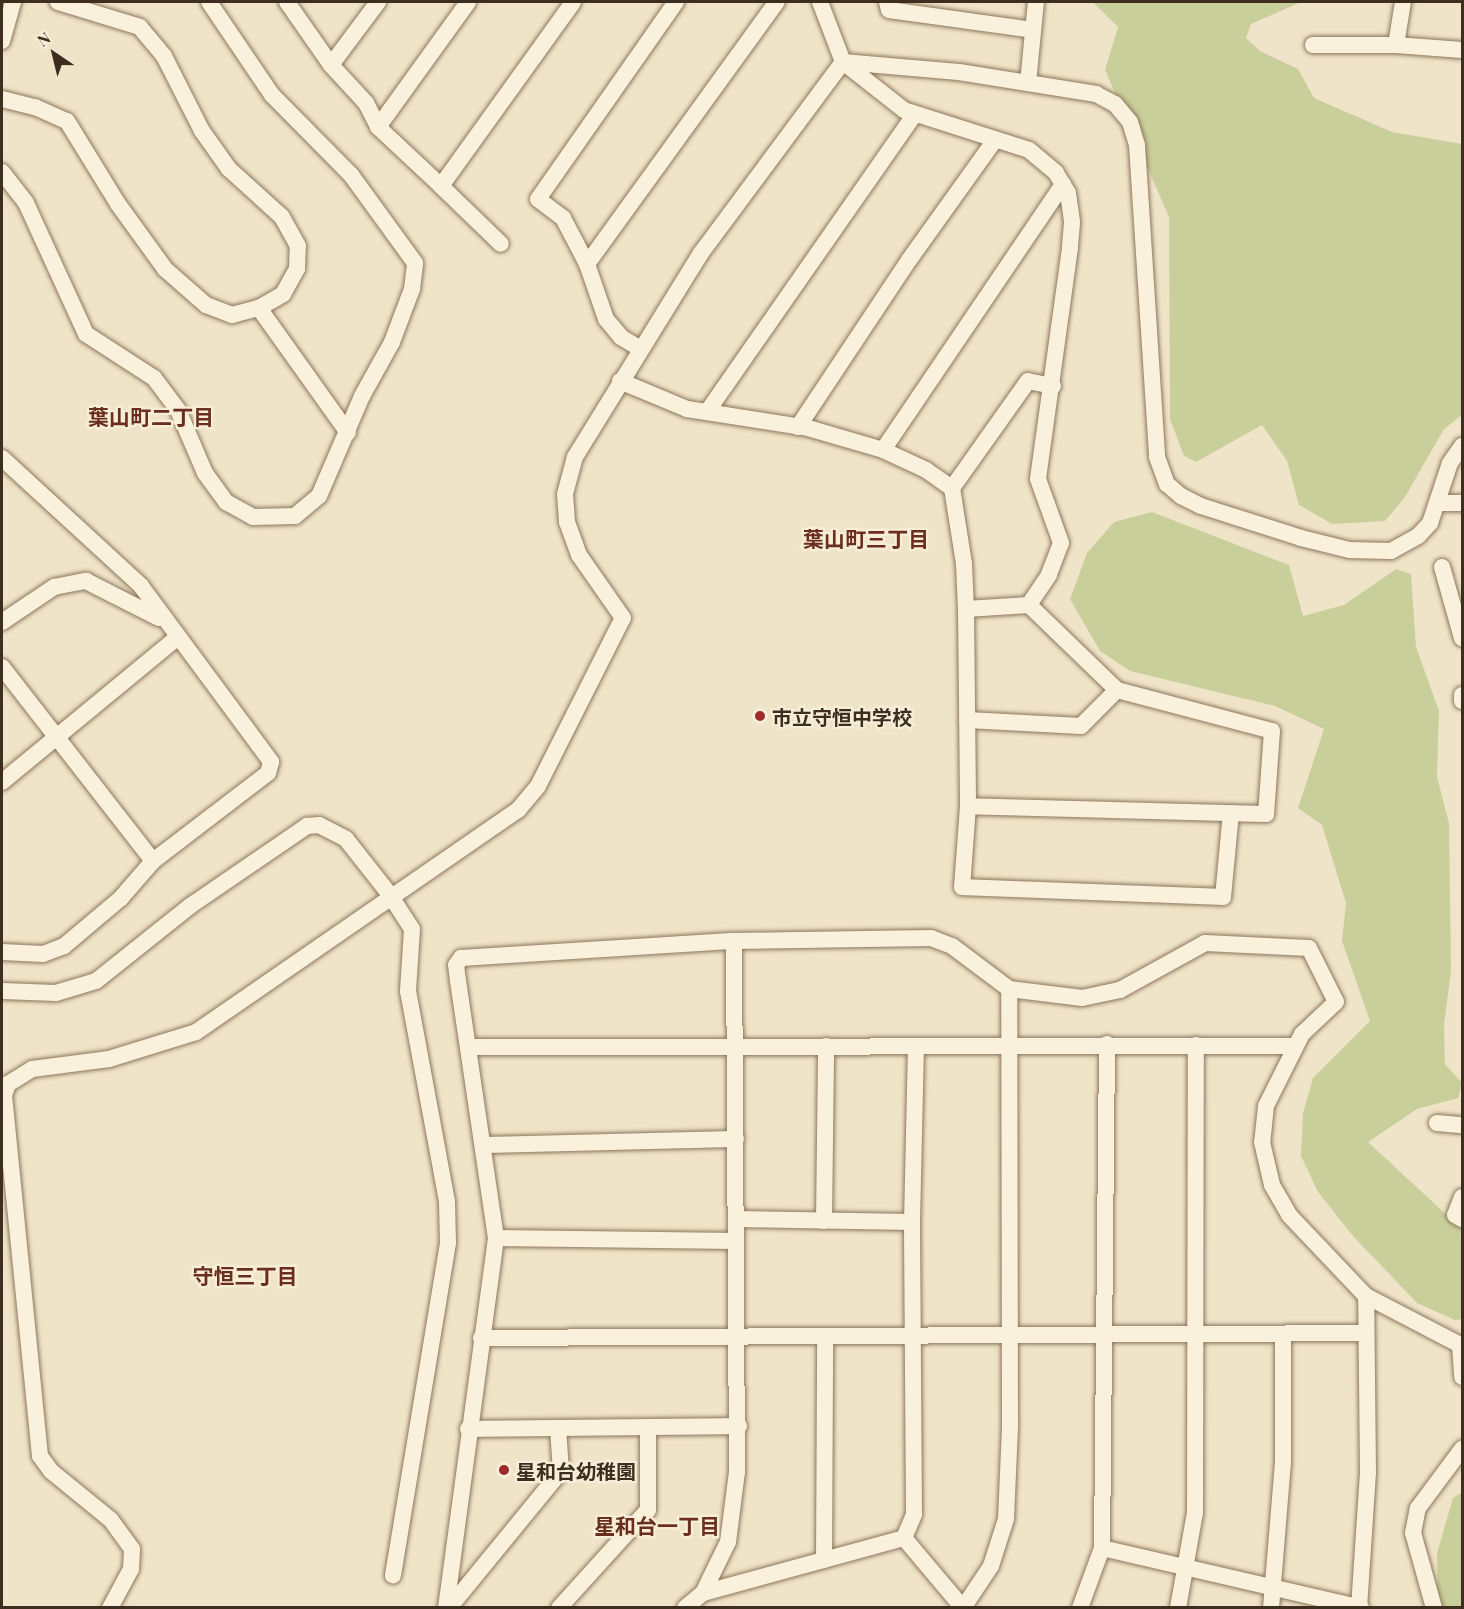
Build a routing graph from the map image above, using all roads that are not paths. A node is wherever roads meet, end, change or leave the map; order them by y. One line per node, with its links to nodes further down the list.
1 (13, 2): 15 (street)
2 (58, 2): 31 (street)
3 (209, 2): 37 (street)
4 (287, 2): 20 (street)
5 (378, 2): 20 (street)
6 (468, 2): 24 (street)
7 (573, 2): 28 (street)
8 (676, 2): 30 (street)
9 (777, 2): 30 (street)
10 (820, 2): 19 (street)
11 (887, 2): 14 (street)
12 (1036, 2): 14 (street)
13 (1403, 2): 17 (street)
14 (1033, 30): 21 (street)
15 (2, 41)
16 (1312, 45): 17 (street)
17 (1396, 45): 18 (street)
18 (1462, 50)
19 (843, 62): 21 (street); 23 (street); 32 (street)
20 (331, 65): 24 (street)
21 (1028, 83): 42 (street)
22 (2, 99): 31 (street)
23 (915, 114): 25 (street); 35 (street)
24 (378, 127): 28 (street)
25 (995, 140): 27 (street); 36 (street)
26 (2, 172): 37 (street)
27 (1063, 184): 34 (street); 39 (street)
28 (441, 186): 29 (street)
29 (501, 244)
30 (586, 264): 32 (street)
31 (259, 308): 37 (street)
32 (639, 348): 33 (street)
33 (620, 381): 35 (street); 61 (street)
34 (1053, 386): 41 (street); 45 (street)
35 (707, 412): 36 (street)
36 (798, 427): 39 (street)
37 (348, 433)
38 (1462, 446): 42 (street)
39 (883, 450): 41 (street)
40 (2, 458): 47 (street)
41 (952, 488): 46 (street)
42 (1437, 503): 43 (street)
43 (1462, 503)
44 (1442, 567): 50 (street)
45 (1029, 605): 46 (street); 52 (street)
46 (966, 609): 55 (street)
47 (163, 620): 48 (street); 49 (street)
48 (2, 622)
49 (178, 637): 56 (street); 60 (street)
50 (1462, 638)
51 (2, 666): 56 (street)
52 (1117, 690): 55 (street); 59 (street)
53 (1462, 695): 54 (street)
54 (1462, 701)
55 (967, 720): 58 (street)
56 (57, 737): 57 (street); 60 (street)
57 (2, 782)
58 (968, 806): 59 (street); 59 (street)
59 (1231, 813)
60 (153, 861): 63 (street)
61 (390, 895): 65 (street); 106 (street); 110 (street)
62 (734, 941): 64 (street); 68 (street); 73 (street)
63 (2, 952)
64 (1009, 989): 71 (street); 72 (street)
65 (2, 991)
66 (1107, 1044): 67 (street); 71 (street); 89 (street)
67 (1196, 1045): 72 (street); 86 (street)
68 (735, 1046): 69 (street); 73 (street); 76 (street)
69 (826, 1046): 70 (street); 81 (street)
70 (916, 1046): 71 (street); 82 (street)
71 (1008, 1046): 91 (street)
72 (1295, 1046): 85 (street)
73 (469, 1047): 77 (street)
74 (1437, 1123): 75 (street)
75 (1462, 1125)
76 (736, 1139): 77 (street); 79 (street)
77 (484, 1145): 83 (street)
78 (1462, 1197): 80 (street)
79 (737, 1219): 81 (street); 84 (street)
80 (1462, 1219)
81 (824, 1221): 82 (street)
82 (912, 1222): 90 (street)
83 (496, 1238): 84 (street); 94 (street)
84 (736, 1241): 92 (street)
85 (1366, 1296): 88 (street); 95 (street)
86 (1195, 1334): 87 (street); 89 (street); 105 (street)
87 (1283, 1334): 88 (street); 107 (street)
88 (1364, 1334): 109 (street)
89 (1106, 1335): 91 (street); 103 (street)
90 (915, 1336): 91 (street); 93 (street); 102 (street)
91 (1010, 1336): 114 (street)
92 (738, 1337): 93 (street); 94 (street); 97 (street)
93 (825, 1337): 104 (street)
94 (481, 1338): 100 (street)
95 (1461, 1344): 96 (street)
96 (1462, 1377)
97 (740, 1426): 98 (street); 108 (street)
98 (648, 1427): 99 (street); 112 (street)
99 (558, 1428): 100 (street); 111 (street)
100 (468, 1429): 111 (street)
101 (1462, 1449): 118 (street)
102 (904, 1538): 104 (street); 114 (street)
103 (1102, 1548): 105 (street); 115 (street)
104 (824, 1560): 108 (street)
105 (1188, 1566): 107 (street); 116 (street)
106 (393, 1575)
107 (1276, 1588): 109 (street); 117 (street)
108 (703, 1593): 113 (street)
109 (1360, 1607)
110 (110, 1608)
111 (448, 1608)
112 (559, 1608)
113 (685, 1608)
114 (963, 1608)
115 (1080, 1608)
116 (1178, 1608)
117 (1271, 1608)
118 (1434, 1608)

